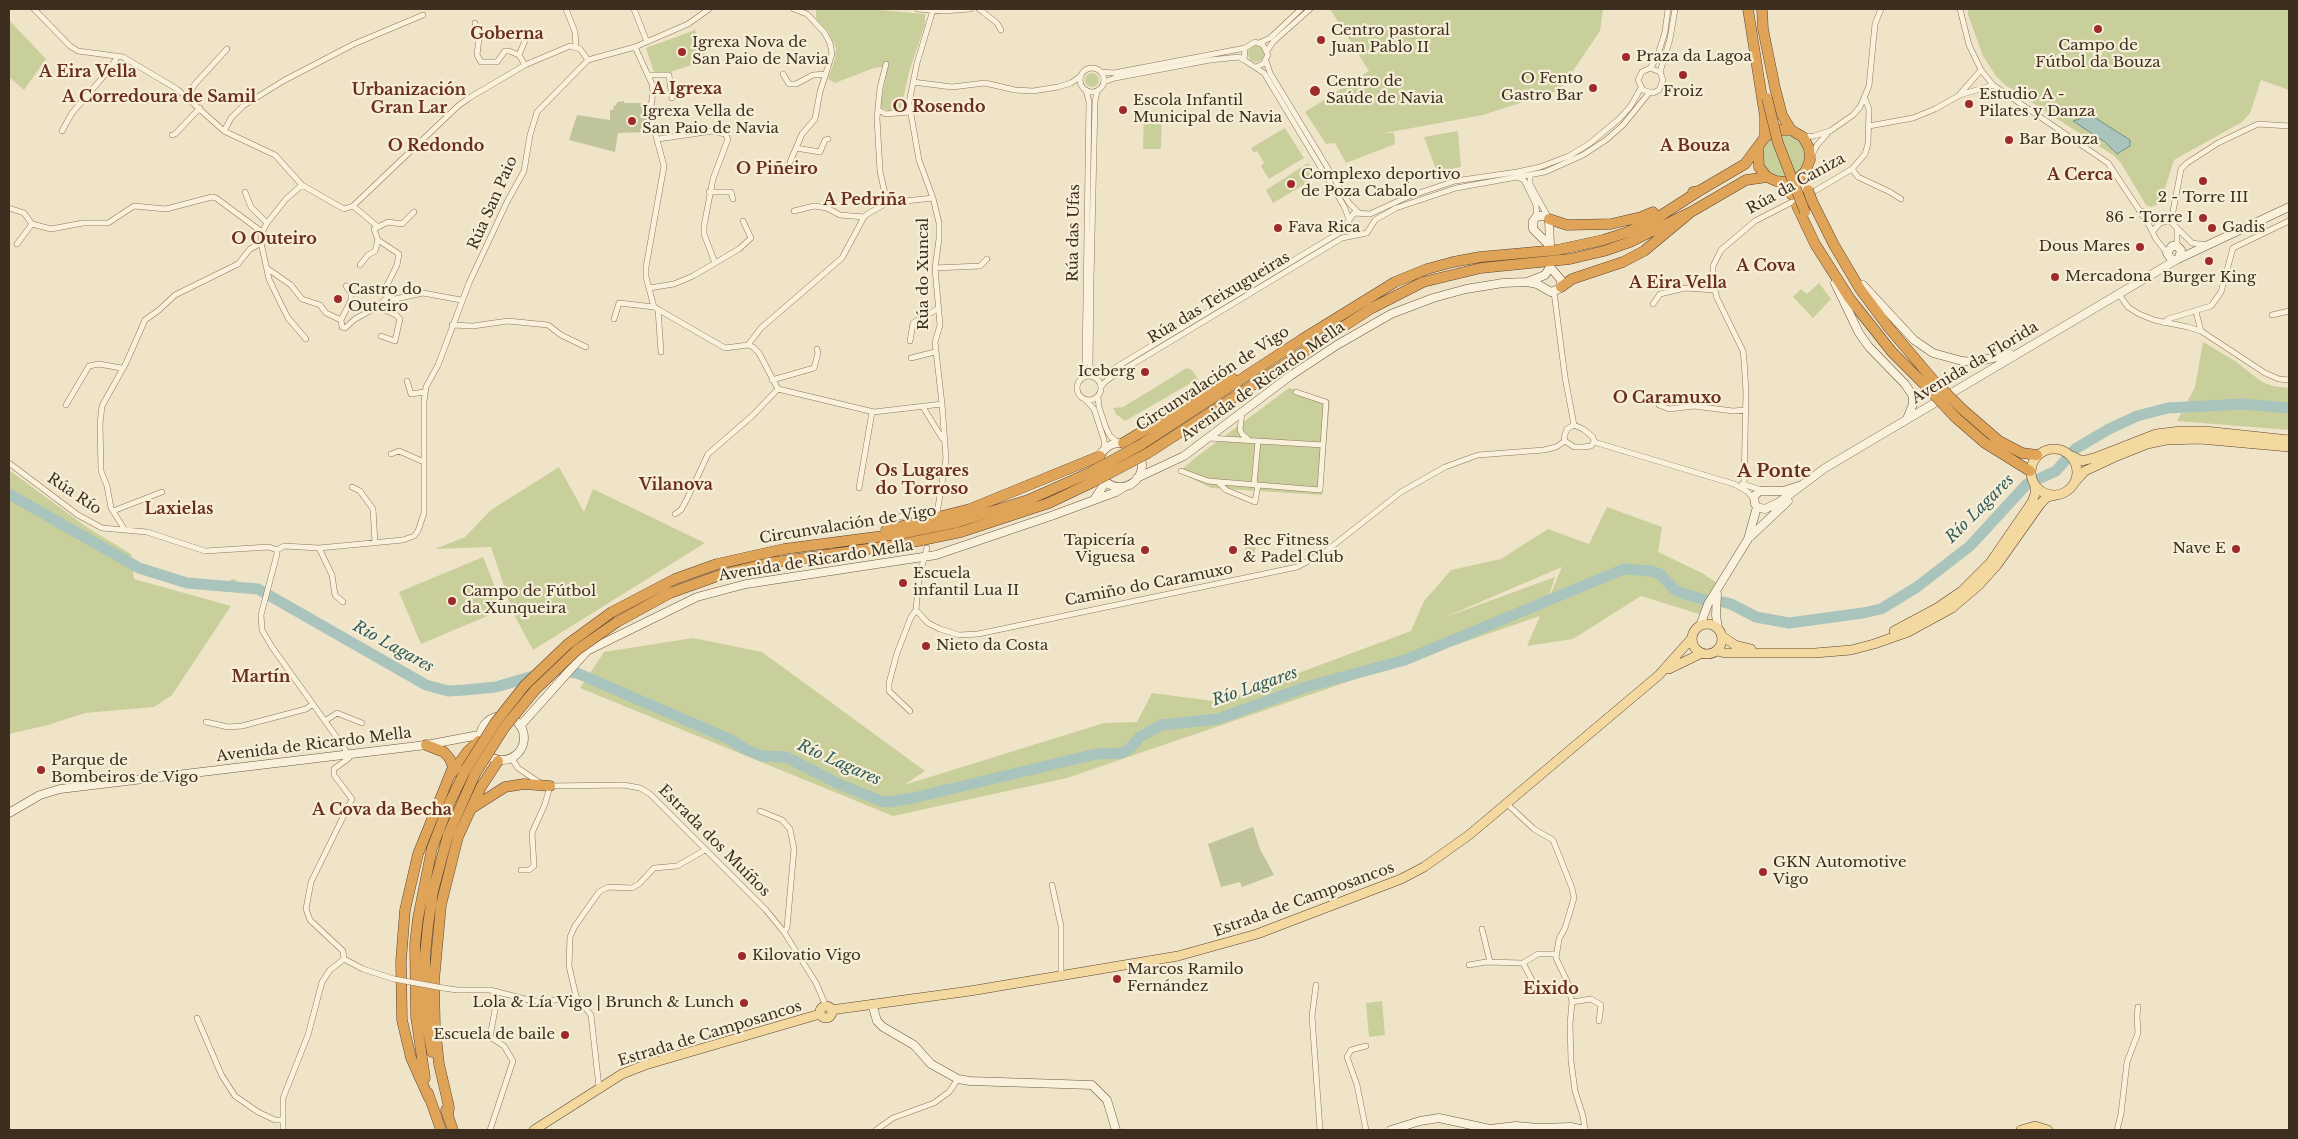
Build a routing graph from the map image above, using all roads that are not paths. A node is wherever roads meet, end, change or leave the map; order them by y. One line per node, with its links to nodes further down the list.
1 (34, 9): 36 (street)
2 (566, 9): 30 (street)
3 (634, 9): 28 (street)
4 (709, 9): 28 (street)
5 (794, 9): 23 (street)
6 (812, 9): 23 (street)
7 (918, 9): 21 (street)
8 (970, 9): 22 (street)
9 (980, 9): 26 (street)
10 (1301, 9): 29 (street)
11 (1310, 9): 34 (street)
12 (1668, 9): 43 (street)
13 (1675, 9): 46 (street, Rúa das Teixugueiras)
14 (1742, 9): 63 (highway)
15 (1748, 9): 63 (highway)
16 (1753, 9): 63 (highway)
17 (1757, 9): 63 (highway)
18 (1762, 9): 69 (highway)
19 (1881, 9): 62 (street)
20 (1960, 9): 44 (street)
21 (933, 10): 22 (street); 51 (street, Rúa do Xuncal)
22 (943, 10)
23 (807, 14): 48 (street)
24 (424, 15): 71 (street)
25 (475, 23): 35 (street)
26 (1001, 30)
27 (529, 31): 35 (street)
28 (647, 42): 31 (street)
29 (1259, 43): 32 (street); 34 (street)
30 (576, 46): 37 (street); 41 (street)
31 (635, 47): 37 (street); 49 (street)
32 (1245, 48): 38 (street); 45 (street)
33 (227, 49): 60 (street)
34 (1267, 51): 39 (street)
35 (519, 55): 41 (street)
36 (118, 56): 60 (street); 70 (street)
37 (588, 60): 144 (street, Rúa San Paio)
38 (1244, 60): 42 (street); 52 (street)
39 (1266, 61): 42 (street); 102 (street)
40 (886, 64): 65 (street)
41 (525, 65): 96 (street)
42 (1256, 67): 108 (street)
43 (1650, 68): 46 (street); 56 (street)
44 (1981, 70): 54 (street); 59 (street)
45 (1101, 72): 50 (street); 52 (street)
46 (1660, 72): 58 (street, Rúa das Teixugueiras)
47 (783, 74): 48 (street)
48 (826, 74): 78 (street)
49 (648, 75): 61 (street); 76 (street)
50 (1081, 76): 53 (street); 55 (street)
51 (913, 82): 53 (street); 66 (street, Rúa do Xuncal)
52 (1104, 82): 57 (street)
53 (1071, 83): 55 (street)
54 (1993, 85): 59 (street); 99 (street)
55 (1084, 88): 57 (street); 171 (street, Rúa das Ufas)
56 (1641, 88): 58 (street); 104 (street)
57 (1097, 91): 172 (street, Rúa das Ufas)
58 (1649, 93): 84 (street, Rúa das Teixugueiras)
59 (1960, 95): 67 (street)
60 (187, 97): 64 (street)
61 (672, 98)
62 (1864, 99): 67 (street, Rúa da Caniza); 72 (street)
63 (1767, 100): 74 (highway); 176 (highway, bridge)
64 (200, 108): 71 (street); 73 (street)
65 (878, 110): 66 (street); 95 (street)
66 (910, 112): 92 (street, Rúa do Xuncal)
67 (1869, 126): 82 (street, Rúa da Caniza)
68 (2289, 126): 110 (street)
69 (1791, 130): 74 (highway); 75 (highway)
70 (62, 131)
71 (224, 131): 88 (street)
72 (1830, 131): 75 (street); 80 (street)
73 (172, 135)
74 (1764, 137): 79 (highway)
75 (1802, 137): 80 (highway)
76 (658, 139): 91 (street); 138 (street)
77 (828, 139): 78 (street)
78 (796, 148): 81 (street)
79 (1758, 149): 85 (highway); 89 (highway)
80 (1810, 160): 83 (highway)
81 (790, 162)
82 (1852, 169): 94 (street); 141 (street, Rúa da Caniza)
83 (1805, 172): 87 (highway); 126 (highway, bridge)
84 (1530, 176): 86 (street, Rúa das Teixugueiras); 107 (street)
85 (1767, 176): 87 (highway); 103 (highway)
86 (1519, 178): 105 (street); 114 (street, Rúa das Teixugueiras)
87 (1781, 182): 124 (highway)
88 (302, 184): 96 (street); 112 (street)
89 (1698, 191): 107 (highway); 161 (highway, Circunvalación de Vigo)
90 (245, 192): 112 (street)
91 (709, 192): 93 (street); 131 (street)
92 (933, 198): 95 (street); 133 (street, Rúa do Xuncal)
93 (733, 199)
94 (1901, 200)
95 (887, 203): 106 (street)
96 (353, 206): 116 (street)
97 (2289, 207): 125 (main road, Avenida da Florida)
98 (9, 208): 113 (street)
99 (2138, 210): 110 (street); 118 (street)
100 (794, 211): 106 (street)
101 (414, 212): 116 (street)
102 (1358, 212): 104 (street); 108 (street)
103 (1691, 212): 140 (highway); 203 (highway, Circunvalación de Vigo)
104 (1365, 214): 114 (street)
105 (1536, 216): 107 (main road); 107 (main road)
106 (864, 217): 163 (street)
107 (1549, 218)
108 (1348, 219): 115 (street)
109 (743, 221): 131 (street)
110 (2170, 221): 117 (street); 118 (street)
111 (2289, 221): 150 (street)
112 (268, 223): 119 (street)
113 (32, 224): 119 (street); 123 (street)
114 (1371, 224): 120 (street, Rúa das Teixugueiras)
115 (1347, 225): 120 (street); 172 (street, Rúa das Teixugueiras)
116 (377, 226): 121 (street)
117 (2177, 228): 125 (street); 127 (street)
118 (2153, 231): 129 (street)
119 (262, 232): 122 (street)
120 (1354, 235): 177 (street, Rúa das Teixugueiras)
121 (378, 240): 132 (street); 143 (street)
122 (261, 243): 134 (street); 170 (street)
123 (17, 244)
124 (1815, 244): 176 (highway); 191 (main road)
125 (2207, 244): 128 (main road, Avenida da Florida)
126 (1834, 245): 168 (main road); 176 (highway)
127 (2178, 247): 128 (main road); 129 (main road); 129 (main road)
128 (2197, 250): 129 (main road, Avenida da Florida)
129 (2173, 257): 142 (main road, Avenida da Florida)
130 (987, 259): 133 (street)
131 (715, 262): 138 (street)
132 (360, 265)
133 (935, 268): 148 (street, Rúa do Xuncal)
134 (268, 269): 154 (street); 160 (street)
135 (1546, 275): 136 (main road); 139 (main road); 140 (main road)
136 (1527, 282): 139 (main road); 189 (main road, Avenida de Ricardo Mella)
137 (346, 286): 154 (street)
138 (649, 288): 147 (street)
139 (1543, 288): 140 (main road)
140 (1557, 289): 192 (street)
141 (1715, 290): 146 (street); 187 (street, Rúa da Caniza)
142 (2118, 293): 155 (street); 168 (main road, Avenida da Florida)
143 (387, 297): 144 (street); 145 (street)
144 (461, 300): 156 (street, Rúa San Paio)
145 (381, 304): 154 (street); 159 (street)
146 (1653, 304)
147 (656, 308): 153 (street); 163 (street); 166 (street)
148 (939, 308): 162 (street); 167 (street, Rúa do Xuncal)
149 (2289, 311): 152 (street)
150 (2196, 312): 151 (street); 158 (street)
151 (2188, 314): 155 (street); 157 (street)
152 (2272, 316)
153 (614, 319)
154 (341, 320)
155 (2164, 323): 157 (street)
156 (452, 325): 164 (street); 179 (street, Rúa San Paio)
157 (2180, 325): 158 (street)
158 (2201, 332): 174 (street)
159 (381, 336)
160 (306, 339)
161 (1301, 340): 200 (highway); 203 (highway, Circunvalación de Vigo)
162 (910, 341)
163 (748, 345): 173 (street)
164 (586, 347)
165 (817, 349): 173 (street)
166 (661, 352)
167 (935, 352): 169 (street); 184 (street, Rúa do Xuncal)
168 (2015, 355): 191 (main road, Avenida da Florida)
169 (911, 358)
170 (122, 368): 183 (street); 233 (street)
171 (1083, 377): 172 (street); 182 (street, Rúa das Ufas)
172 (1094, 377): 177 (street, Rúa das Ufas)
173 (772, 380): 178 (street)
174 (2289, 380)
175 (407, 381): 179 (street)
176 (1930, 384): 190 (highway, bridge)
177 (1101, 387): 181 (street)
178 (778, 389): 188 (street); 234 (street)
179 (424, 392): 208 (street, Rúa San Paio)
180 (1296, 392): 201 (street)
181 (1098, 397): 182 (street); 200 (street)
182 (1086, 400): 204 (street, Rúa das Ufas)
183 (66, 404)
184 (942, 404): 186 (street); 235 (street, Rúa do Xuncal)
185 (1659, 405): 187 (street)
186 (923, 407): 188 (street); 193 (street)
187 (1746, 410): 220 (street, Rúa da Caniza)
188 (872, 412): 225 (street)
189 (1242, 412): 194 (main road, Avenida de Ricardo Mella); 195 (street)
190 (1959, 413): 206 (highway); 213 (highway)
191 (1907, 419): 222 (main road, Avenida da Florida)
192 (1574, 425): 198 (street); 199 (street)
193 (942, 438)
194 (1208, 438): 195 (street); 211 (main road, Avenida de Ricardo Mella)
195 (1251, 440): 197 (street)
196 (2289, 440): 207 (main road)
197 (1258, 441): 201 (street); 221 (street)
198 (1565, 441): 199 (street); 249 (street, Camiño do Caramuxo)
199 (1594, 442): 219 (street)
200 (1121, 443): 204 (main road); 210 (main road)
201 (1323, 445): 221 (street)
202 (2289, 447): 218 (main road)
203 (1145, 449): 214 (highway, Circunvalación de Vigo, bridge)
204 (1102, 453): 216 (main road); 241 (highway)
205 (391, 454): 208 (street)
206 (2037, 455): 207 (main road); 213 (main road)
207 (2077, 460): 218 (main road)
208 (424, 462): 240 (street, Rúa San Paio)
209 (9, 463): 237 (street, Rúa Río)
210 (1142, 467): 211 (main road, Avenida de Ricardo Mella); 215 (main road)
211 (1159, 468): 215 (main road, Avenida de Ricardo Mella)
212 (1181, 471): 217 (street)
213 (2030, 471): 226 (main road)
214 (1091, 478): 241 (highway, Circunvalación de Vigo); 298 (highway, Circunvalación de Vigo, bridge)
215 (1137, 478): 224 (main road)
216 (1104, 479): 224 (main road); 230 (main road)
217 (1217, 482): 221 (street); 221 (street)
218 (2075, 482): 229 (main road)
219 (1734, 484): 220 (street); 231 (street)
220 (1744, 484): 227 (street)
221 (1256, 485)
222 (1802, 485): 227 (main road, Avenida da Florida); 232 (main road, Avenida da Florida); 236 (main road, Avenida da Florida)
223 (352, 487): 240 (street)
224 (1124, 487): 230 (main road, Avenida de Ricardo Mella)
225 (859, 488)
226 (2037, 490): 229 (main road); 251 (main road)
227 (1766, 491): 231 (main road); 232 (main road)
228 (162, 492): 233 (street)
229 (2056, 495): 238 (main road)
230 (1094, 500): 245 (main road, Avenida de Ricardo Mella)
231 (1755, 504): 232 (main road); 239 (main road, Avenida da Florida)
232 (1771, 505): 236 (main road, Avenida da Florida)
233 (113, 511): 237 (street)
234 (675, 514)
235 (899, 517)
236 (1759, 528): 239 (main road, Avenida da Florida)
237 (125, 530): 244 (street, Rúa Río)
238 (2019, 534): 246 (main road); 253 (main road)
239 (1748, 539): 248 (main road, Avenida da Florida)
240 (375, 543): 242 (street, Rúa San Paio)
241 (811, 545): 297 (highway, Circunvalación de Vigo, bridge)
242 (319, 548): 244 (street, Rúa San Paio); 247 (street)
243 (927, 548): 245 (street)
244 (277, 550): 256 (street)
245 (926, 557): 249 (street); 261 (main road, Avenida de Ricardo Mella)
246 (2000, 572)
247 (344, 602)
248 (1712, 605): 250 (main road, Avenida da Florida); 251 (main road, Avenida da Florida)
249 (916, 610): 257 (street)
250 (1700, 626): 251 (main road); 252 (main road)
251 (1720, 633): 253 (main road)
252 (1692, 638): 254 (main road); 255 (main road, Estrada de Camposancos)
253 (1717, 651): 254 (main road)
254 (1702, 653): 255 (main road, Estrada de Camposancos)
255 (1659, 675): 269 (main road, Estrada de Camposancos)
256 (313, 704): 258 (street); 259 (street)
257 (910, 711)
258 (325, 721): 260 (street); 264 (street)
259 (206, 722)
260 (362, 723)
261 (520, 726): 262 (main road); 265 (main road)
262 (479, 738): 263 (main road, Avenida de Ricardo Mella); 266 (main road); 267 (highway)
263 (426, 745): 264 (main road, Avenida de Ricardo Mella); 267 (highway)
264 (348, 754): 272 (main road, Avenida de Ricardo Mella); 279 (street)
265 (512, 759): 266 (main road); 268 (street, Estrada dos Muíños)
266 (498, 761): 270 (highway)
267 (452, 773): 297 (highway)
268 (550, 786): 270 (highway); 273 (street, Estrada dos Muíños); 274 (street)
269 (1506, 803): 278 (street); 283 (main road, Estrada de Camposancos)
270 (471, 808): 298 (highway)
271 (760, 811): 277 (street)
272 (9, 813)
273 (705, 850): 277 (street, Estrada dos Muíños); 287 (street)
274 (521, 870)
275 (1052, 884): 283 (street)
276 (1482, 929): 280 (street)
277 (784, 932): 291 (street, Estrada dos Muíños)
278 (1556, 954): 281 (street); 288 (street)
279 (344, 959): 286 (street, bridge); 299 (street)
280 (1490, 962): 281 (street); 282 (street)
281 (1523, 963): 284 (street)
282 (1469, 965)
283 (1061, 975): 289 (main road, Estrada de Camposancos)
284 (1534, 984)
285 (1316, 985): 308 (street)
286 (496, 993): 287 (street); 304 (street)
287 (576, 996): 296 (street)
288 (1572, 1002): 293 (street); 311 (street)
289 (872, 1004): 291 (main road, Estrada de Camposancos); 295 (main road)
290 (2138, 1007): 314 (street)
291 (829, 1008): 296 (main road, Estrada de Camposancos)
292 (197, 1018): 299 (street)
293 (1599, 1020)
294 (1366, 1046): 309 (street)
295 (958, 1079): 306 (street); 307 (main road)
296 (599, 1087): 305 (main road, Estrada de Camposancos)
297 (429, 1098): 302 (highway, Circunvalación de Vigo)
298 (448, 1116): 303 (highway, Circunvalación de Vigo)
299 (283, 1120): 301 (street)
300 (1538, 1129): 310 (main road); 311 (main road)
301 (284, 1130)
302 (441, 1130)
303 (452, 1130)
304 (490, 1130)
305 (534, 1130)
306 (876, 1130)
307 (1116, 1130)
308 (1320, 1130)
309 (1366, 1130)
310 (1391, 1130)
311 (1585, 1130)
312 (2021, 1130): 313 (main road)
313 (2048, 1130)
314 (2117, 1130)

